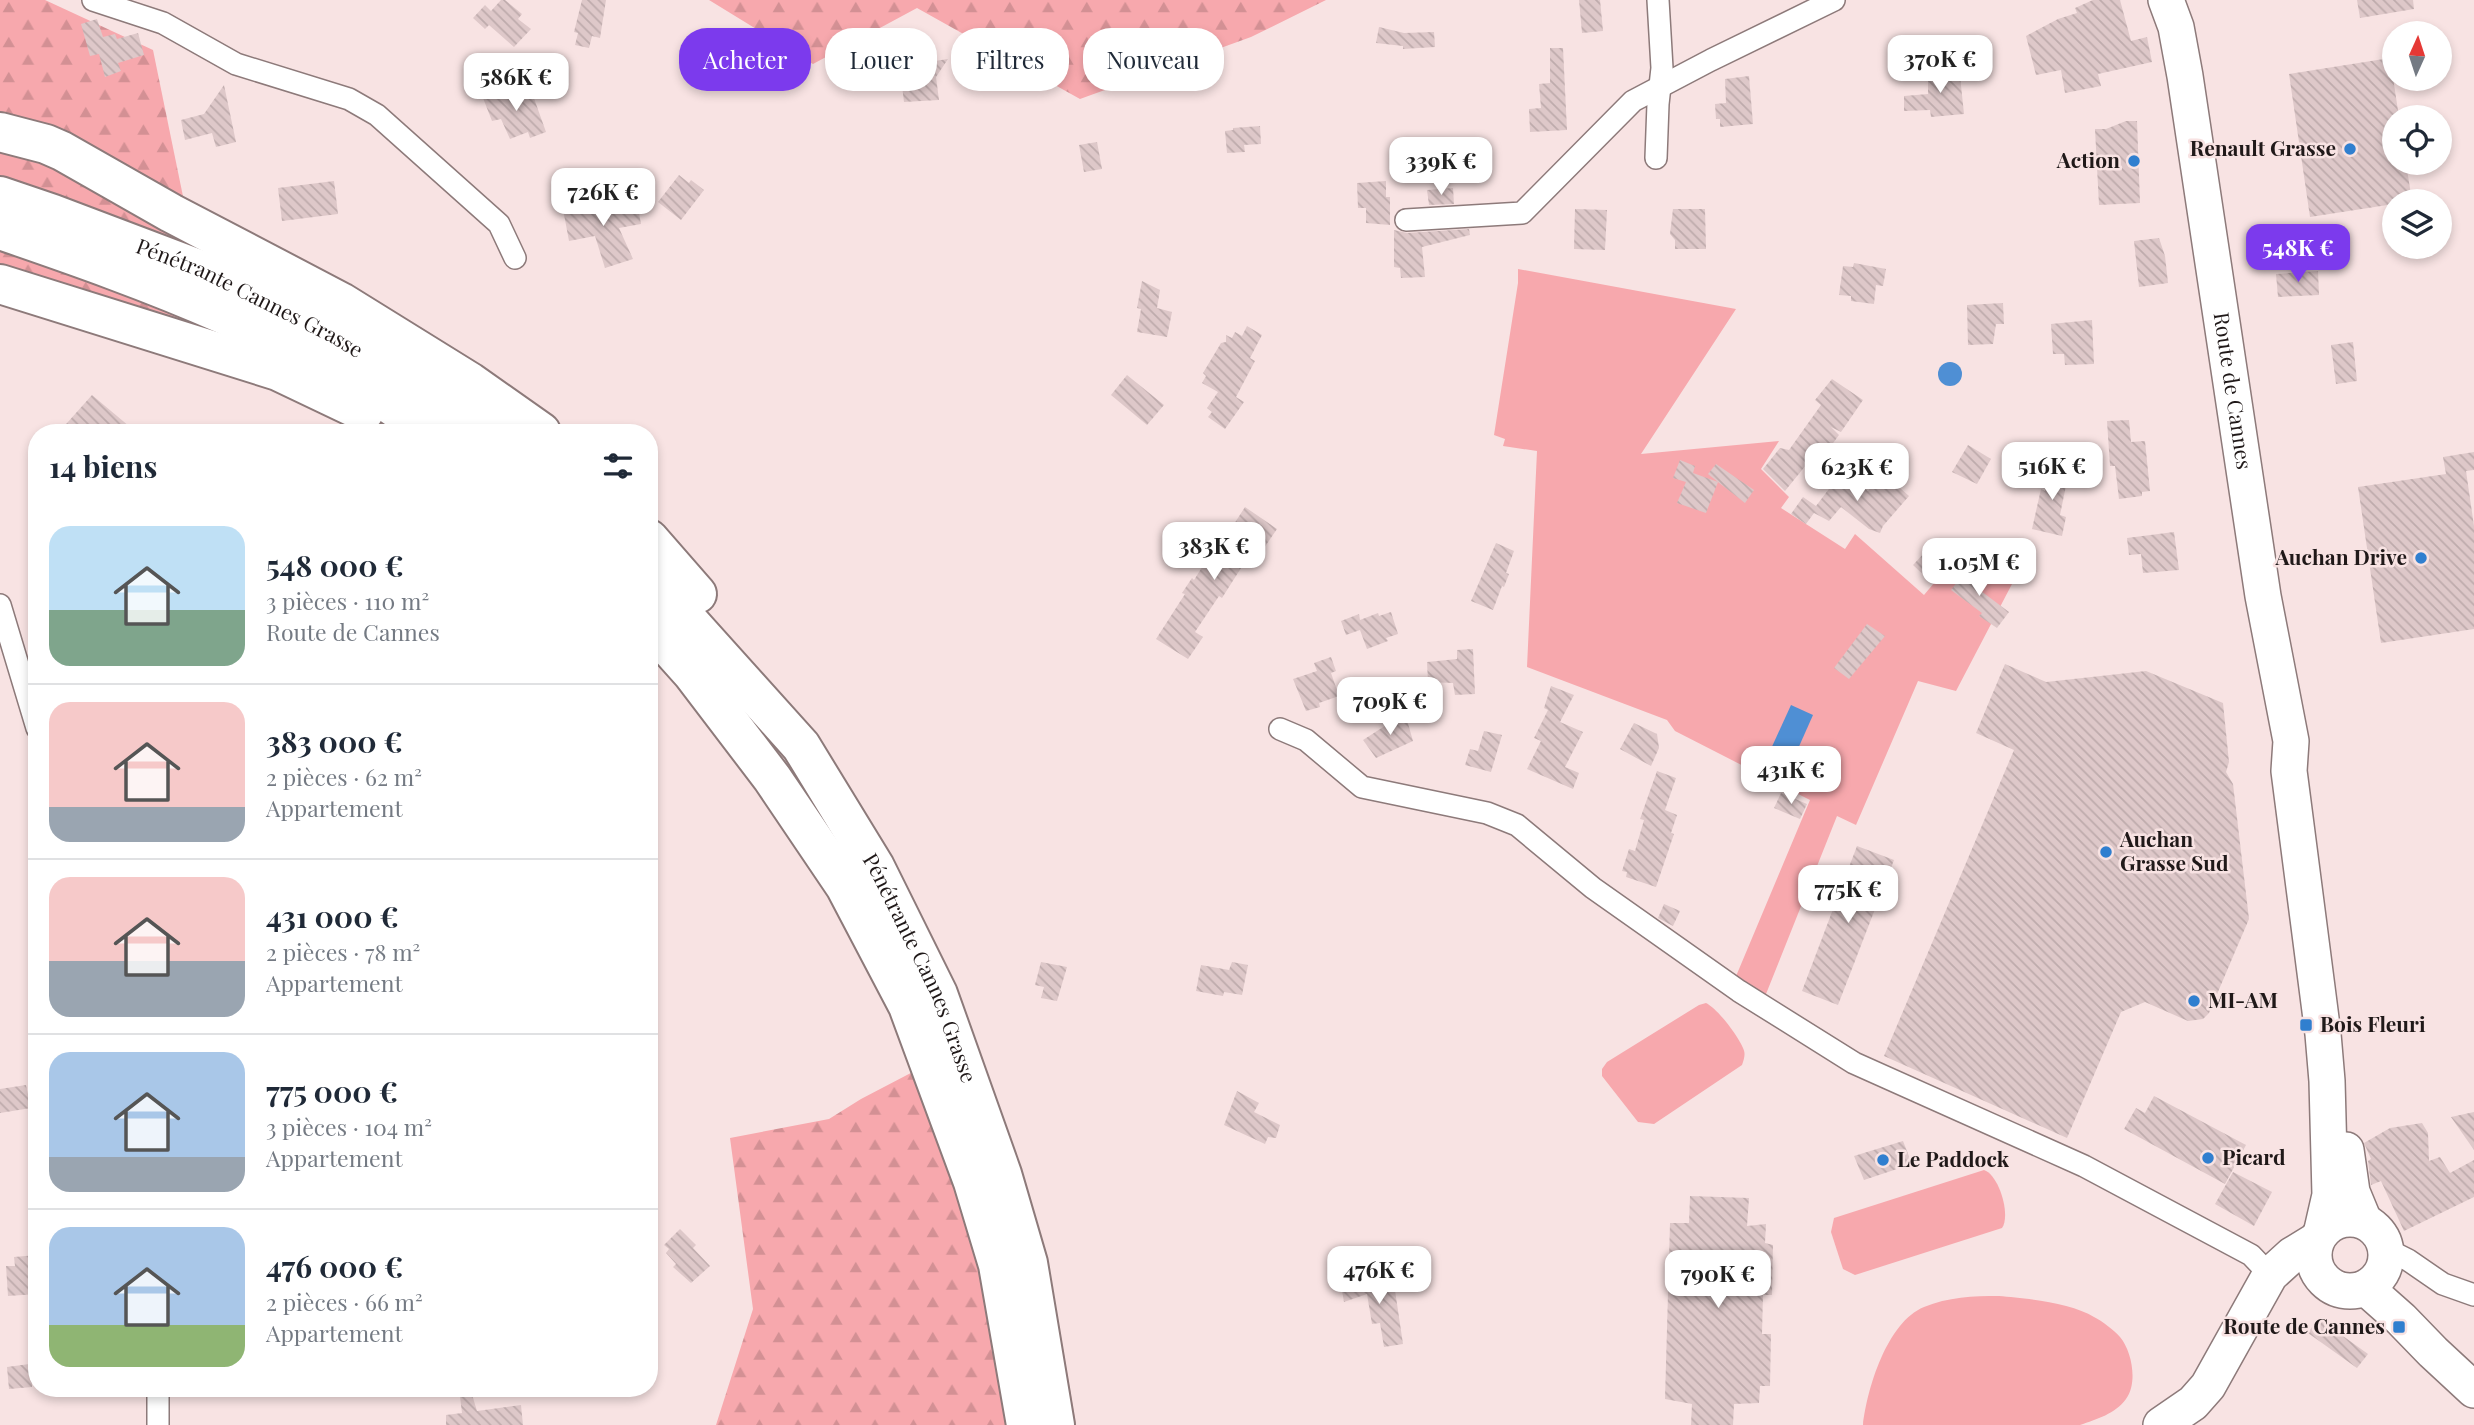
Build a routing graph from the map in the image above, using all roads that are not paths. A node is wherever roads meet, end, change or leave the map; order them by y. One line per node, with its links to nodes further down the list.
1 (93, 0): 11 (street)
2 (1658, 0): 5 (street)
3 (1834, 0): 5 (street)
4 (2166, 0): 23 (main road, Route de Cannes)
5 (1660, 87): 7 (street); 9 (street)
6 (0, 132): 16 (highway)
7 (1656, 158)
8 (0, 196): 15 (highway, Pénétrante Cannes Grasse)
9 (1406, 220)
10 (0, 230): 14 (highway, Pénétrante Cannes Grasse)
11 (515, 258)
12 (0, 284): 13 (highway)
13 (383, 424)
14 (417, 424)
15 (471, 424)
16 (530, 424)
17 (658, 549): 24 (highway)
18 (658, 588): 24 (highway, Pénétrante Cannes Grasse)
19 (0, 605): 21 (street)
20 (658, 635): 35 (highway, Pénétrante Cannes Grasse)
21 (28, 698)
22 (1280, 729): 28 (street)
23 (2291, 741): 25 (main road, Route de Cannes); 26 (main road, Route de Cannes)
24 (801, 746): 36 (highway, Pénétrante Cannes Grasse)
25 (2364, 1221): 26 (main road); 27 (main road)
26 (2319, 1235): 28 (main road); 29 (main road)
27 (2379, 1267): 29 (main road); 30 (street); 31 (main road); 32 (main road)
28 (2270, 1275): 29 (main road); 37 (main road)
29 (2325, 1281)
30 (2474, 1295)
31 (2474, 1375)
32 (2474, 1390)
33 (158, 1397): 34 (street)
34 (158, 1425)
35 (1026, 1425)
36 (1055, 1425)
37 (2161, 1425)

